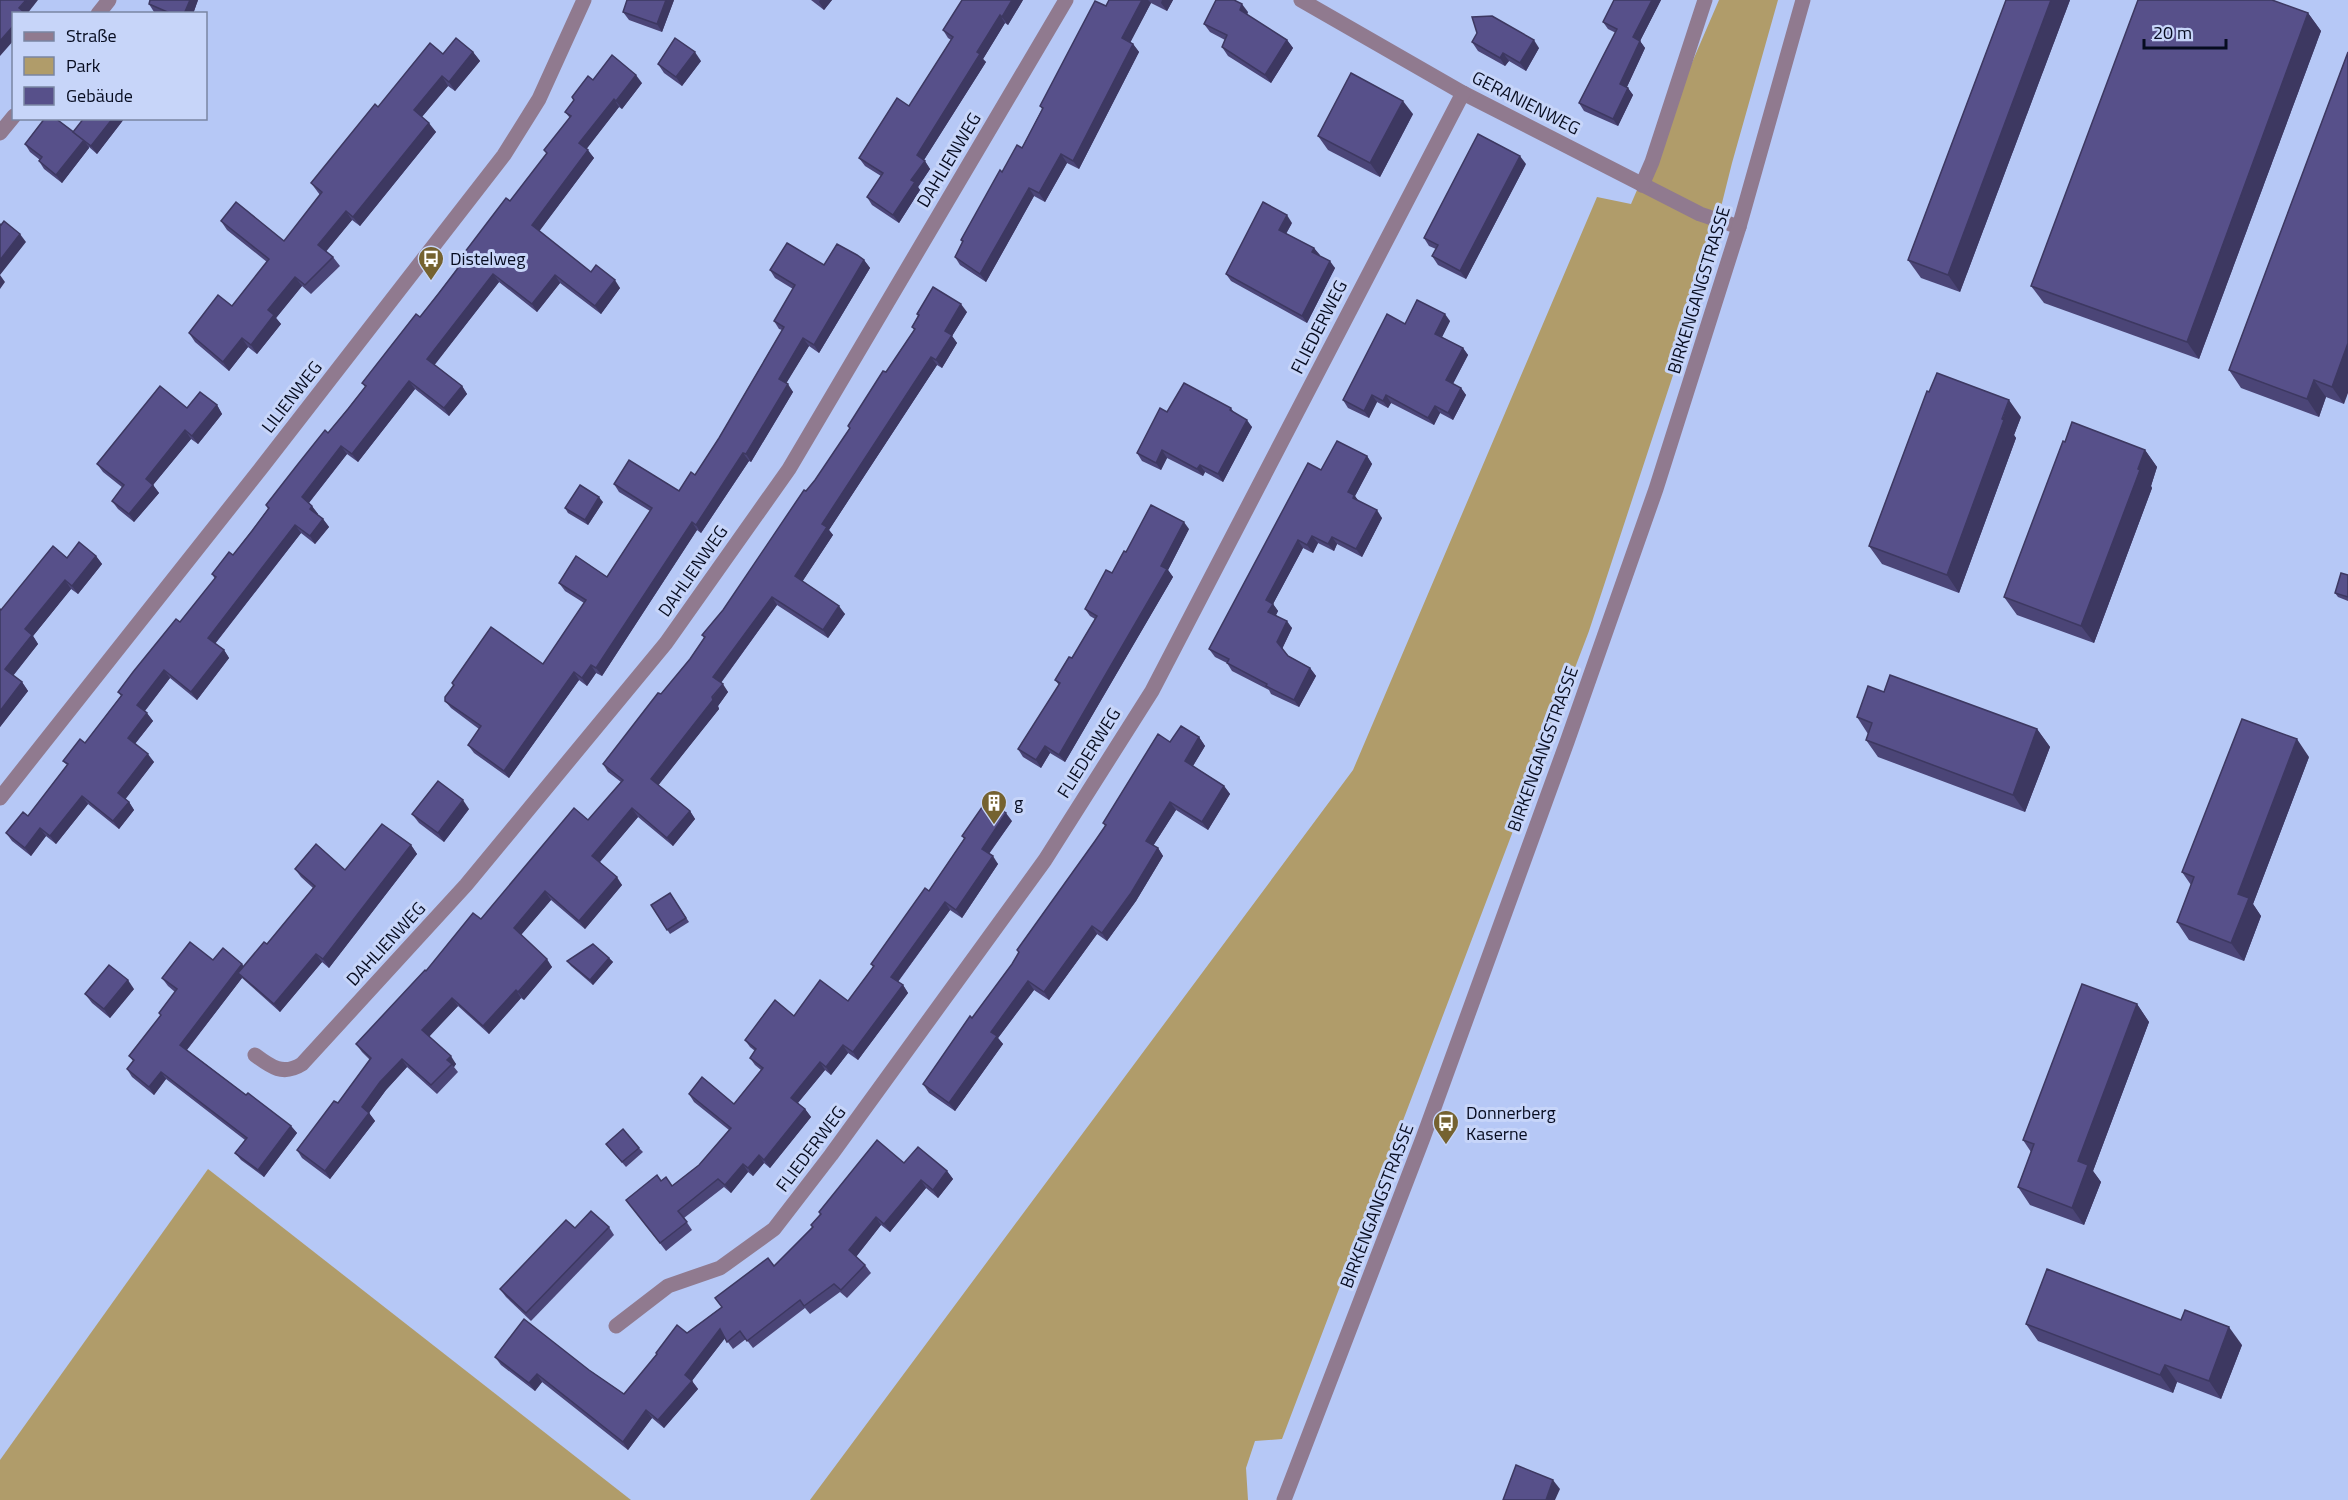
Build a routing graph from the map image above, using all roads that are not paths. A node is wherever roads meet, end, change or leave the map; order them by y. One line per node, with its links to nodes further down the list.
1 (109, 0): 7 (street)
2 (584, 0): 13 (street, LILIENWEG)
3 (1066, 0): 14 (street, DAHLIENWEG)
4 (1301, 0): 8 (street, GERANIENWEG)
5 (1705, 0): 11 (street)
6 (1803, 0): 12 (street, BIRKENGANGSTRASSE)
7 (100, 12)
8 (1463, 93): 11 (street, GERANIENWEG); 15 (street, FLIEDERWEG)
9 (12, 118): 10 (street)
10 (0, 133)
11 (1642, 185): 12 (street, GERANIENWEG)
12 (1740, 227): 16 (street, BIRKENGANGSTRASSE)
13 (0, 798)
14 (255, 1055)
15 (615, 1326)
16 (1284, 1500)

